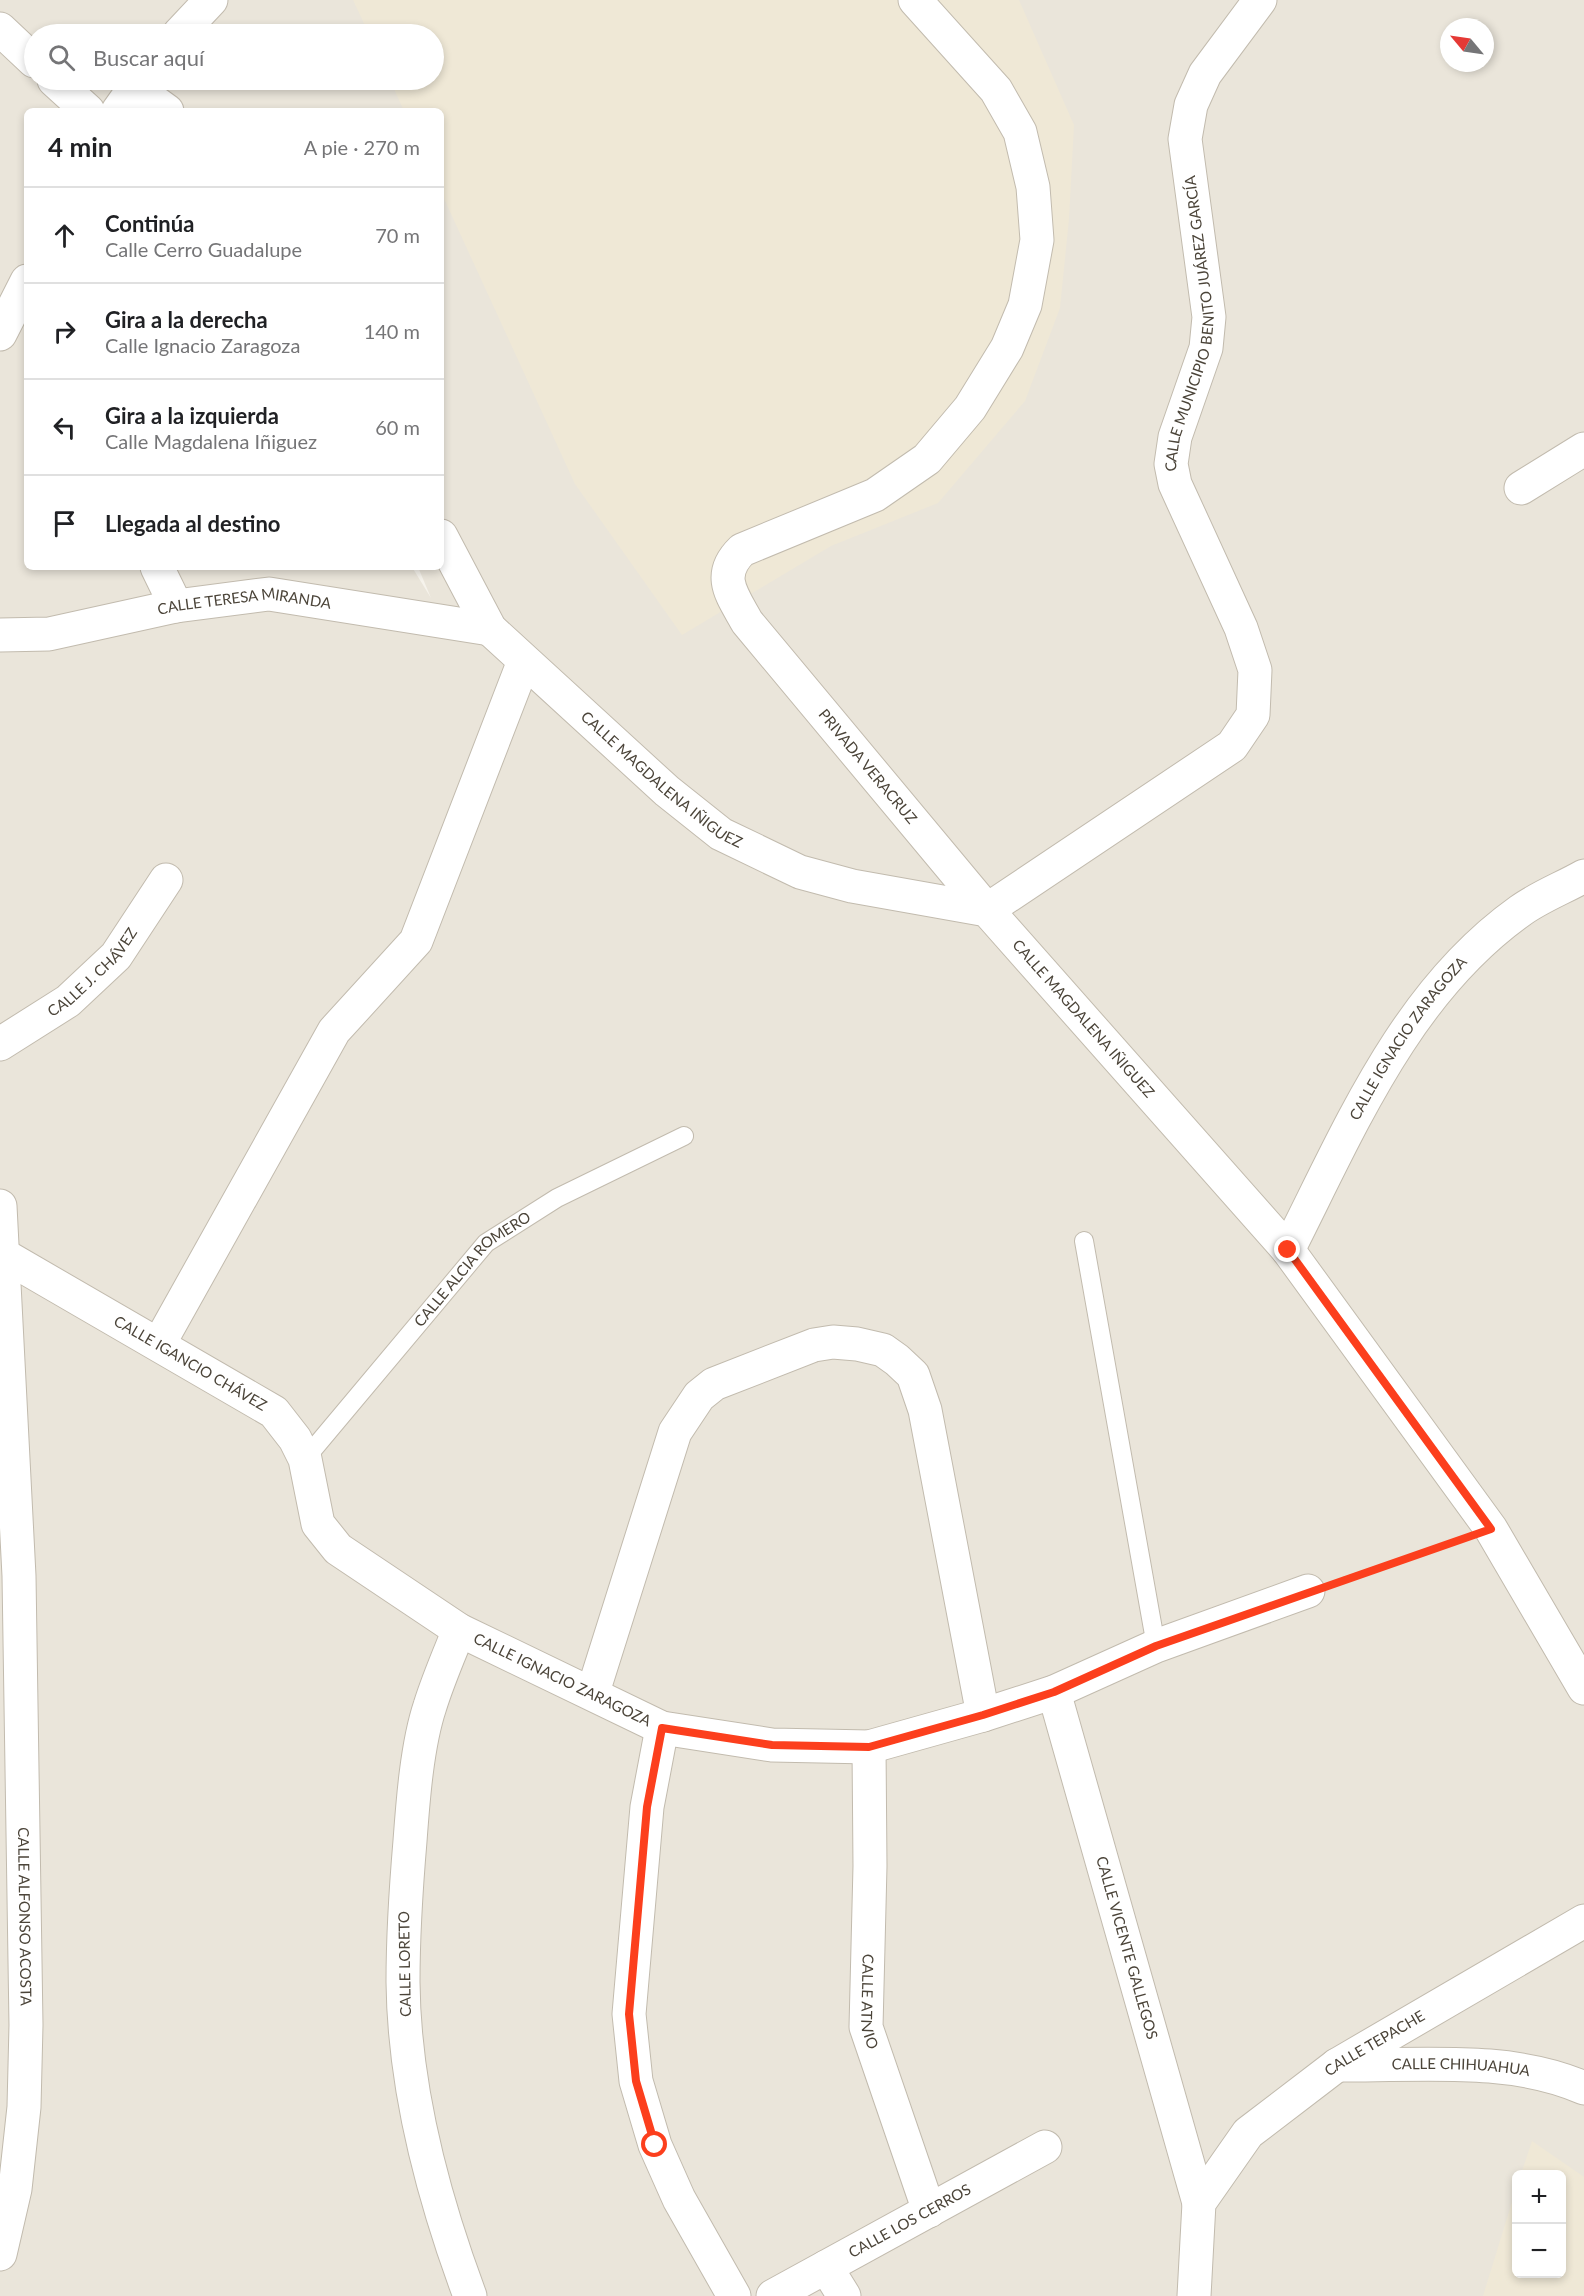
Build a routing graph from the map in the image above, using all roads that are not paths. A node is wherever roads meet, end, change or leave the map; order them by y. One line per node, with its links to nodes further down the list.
1 (211, 0): 4 (street)
2 (915, 0): 23 (street, PRIVADA VERACRUZ)
3 (1260, 0): 23 (street, CALLE MUNICIPIO BENITO JUÁREZ GARCÍA)
4 (188, 24)
5 (0, 29): 6 (street)
6 (24, 52)
7 (65, 90): 9 (street)
8 (130, 93): 10 (street)
9 (85, 108)
10 (161, 108)
11 (24, 287): 12 (street)
12 (0, 334)
13 (1584, 449): 14 (street)
14 (1521, 488)
15 (444, 542): 18 (street, CALLE MAGDALENA IÑIGUEZ)
16 (158, 570): 17 (street)
17 (176, 606): 18 (street, CALLE TERESA MIRANDA); 19 (street, CALLE TERESA MIRANDA)
18 (490, 629): 20 (street, CALLE MAGDALENA IÑIGUEZ)
19 (0, 635)
20 (524, 660): 23 (street, CALLE MAGDALENA IÑIGUEZ); 30 (street)
21 (1584, 876): 28 (street, CALLE IGNACIO ZARAGOZA)
22 (166, 880): 24 (street, CALLE J. CHÁVEZ)
23 (987, 910): 28 (street, CALLE MAGDALENA IÑIGUEZ)
24 (0, 1044)
25 (684, 1136): 31 (lane, CALLE ALCIA ROMERO)
26 (1, 1216): 29 (street, CALLE ALFONSO ACOSTA)
27 (1084, 1241): 36 (lane)
28 (1288, 1250): 37 (street, CALLE MAGDALENA IÑIGUEZ)
29 (5, 1256): 30 (street, CALLE IGANCIO CHÁVEZ); 33 (street, CALLE ALFONSO ACOSTA)
30 (159, 1344): 31 (street, CALLE IGANCIO CHÁVEZ)
31 (306, 1459): 32 (street, CALLE IGANCIO CHÁVEZ)
32 (338, 1549): 35 (street, CALLE IGNACIO ZARAGOZA)
33 (10, 1569): 49 (street, CALLE ALFONSO ACOSTA)
34 (1308, 1591): 36 (street, CALLE IGNACIO ZARAGOZA)
35 (459, 1630): 38 (street, CALLE IGNACIO ZARAGOZA); 51 (street, CALLE LORETO)
36 (1156, 1646): 39 (street, CALLE IGNACIO ZARAGOZA)
37 (1584, 1688)
38 (593, 1692): 40 (street); 41 (street, CALLE IGNACIO ZARAGOZA)
39 (1054, 1692): 40 (street, CALLE IGNACIO ZARAGOZA); 47 (street, CALLE VICENTE GALLEGOS)
40 (983, 1715): 42 (street, CALLE IGNACIO ZARAGOZA)
41 (662, 1728): 42 (street, CALLE IGNACIO ZARAGOZA); 52 (street)
42 (869, 1747): 48 (street, CALLE ATIVIO)
43 (1584, 1921): 44 (street, CALLE TEPACHE)
44 (1337, 2065): 45 (street, CALLE CHIHUAHUA); 47 (street, CALLE TEPACHE)
45 (1584, 2088)
46 (1046, 2147): 48 (street, CALLE LOS CERROS)
47 (1199, 2203): 55 (street)
48 (929, 2211): 50 (street, CALLE LOS CERROS)
49 (0, 2254)
50 (826, 2267): 53 (street, CALLE LOS CERROS); 54 (street)
51 (470, 2296)
52 (734, 2296)
53 (773, 2296)
54 (844, 2296)
55 (1194, 2296)

